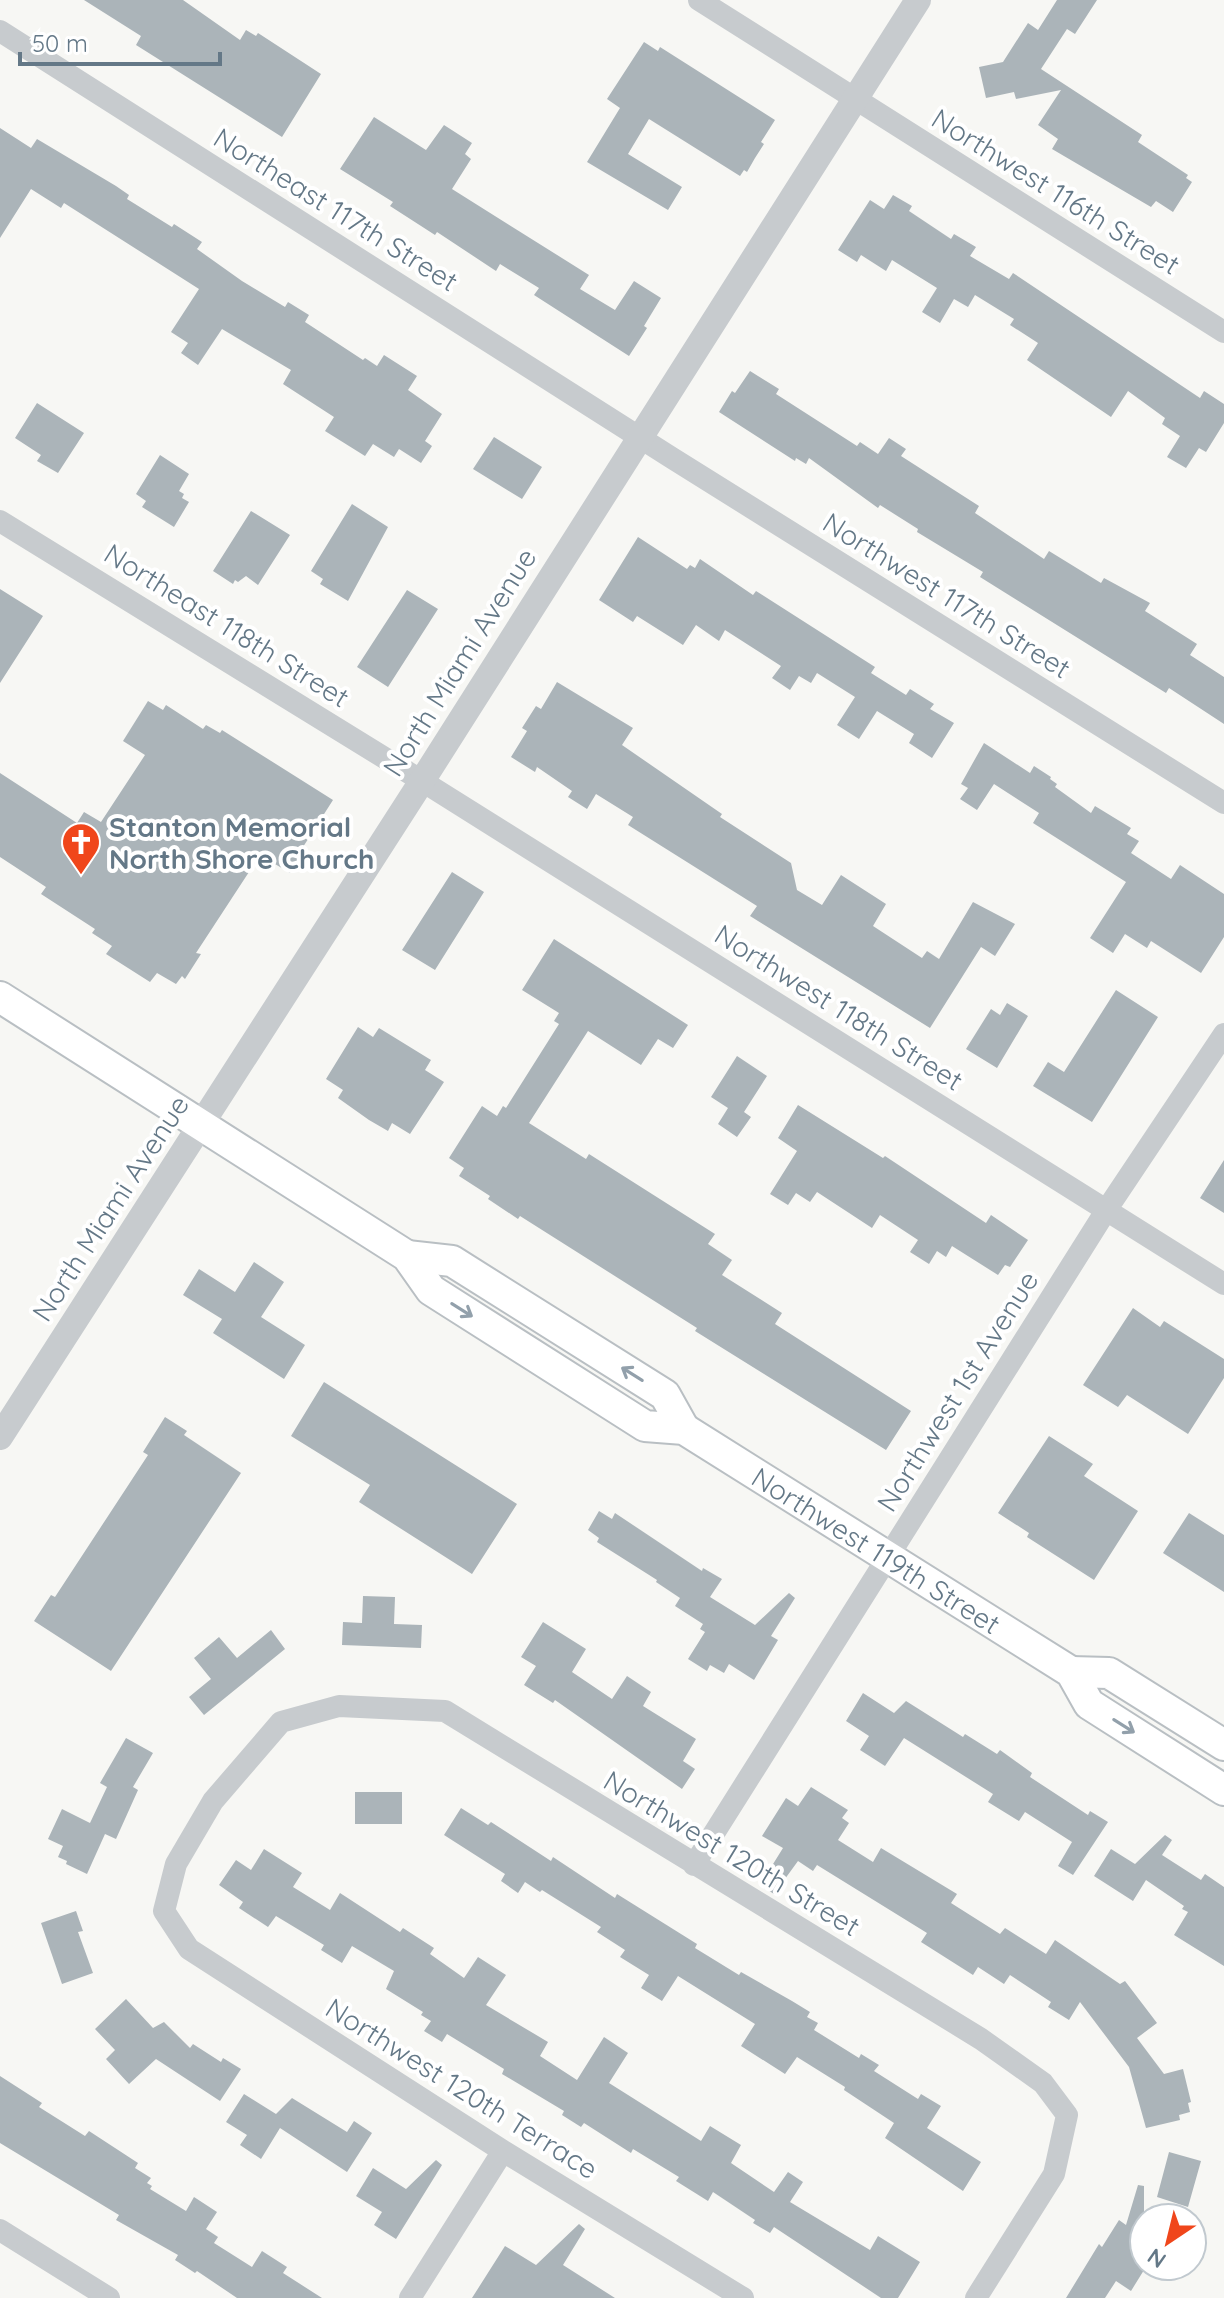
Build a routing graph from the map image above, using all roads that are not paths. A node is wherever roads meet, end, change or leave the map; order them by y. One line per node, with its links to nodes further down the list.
1 (699, 0): 4 (street, Northwest 116th Street)
2 (918, 0): 4 (street, North Miami Avenue)
3 (0, 31): 6 (street, Northeast 117th Street)
4 (856, 100): 5 (street, Northwest 116th Street); 6 (street, North Miami Avenue)
5 (1224, 332)
6 (639, 437): 8 (street, North Miami Avenue); 9 (street, Northwest 117th Street)
7 (0, 521): 8 (street, Northeast 118th Street)
8 (422, 781): 12 (street, North Miami Avenue); 13 (street, Northwest 118th Street)
9 (1224, 803)
10 (0, 997): 12 (main road, Northwest 119th Street)
11 (1224, 1034): 13 (street, Northwest 1st Avenue)
12 (202, 1125): 15 (street, North Miami Avenue); 16 (main road, Northwest 119th Street)
13 (1107, 1209): 14 (street, Northwest 118th Street); 16 (street, Northwest 1st Avenue)
14 (1224, 1284)
15 (0, 1437)
16 (887, 1556): 17 (main road, Northwest 119th Street); 20 (street, Northwest 1st Avenue)
17 (1071, 1672): 18 (main road, Northwest 119th Street); 19 (main road, Northwest 119th Street, one-way to 19)
18 (1224, 1745)
19 (1224, 1790)
20 (694, 1865): 21 (street, Northwest 120th Street); 27 (street, Northwest 120th Street)
21 (164, 1911): 22 (street, Northwest 120th Terrace)
22 (503, 2151): 25 (street); 26 (street, Northwest 120th Terrace)
23 (0, 2230): 24 (street)
24 (109, 2298)
25 (410, 2298)
26 (743, 2298)
27 (976, 2298)

